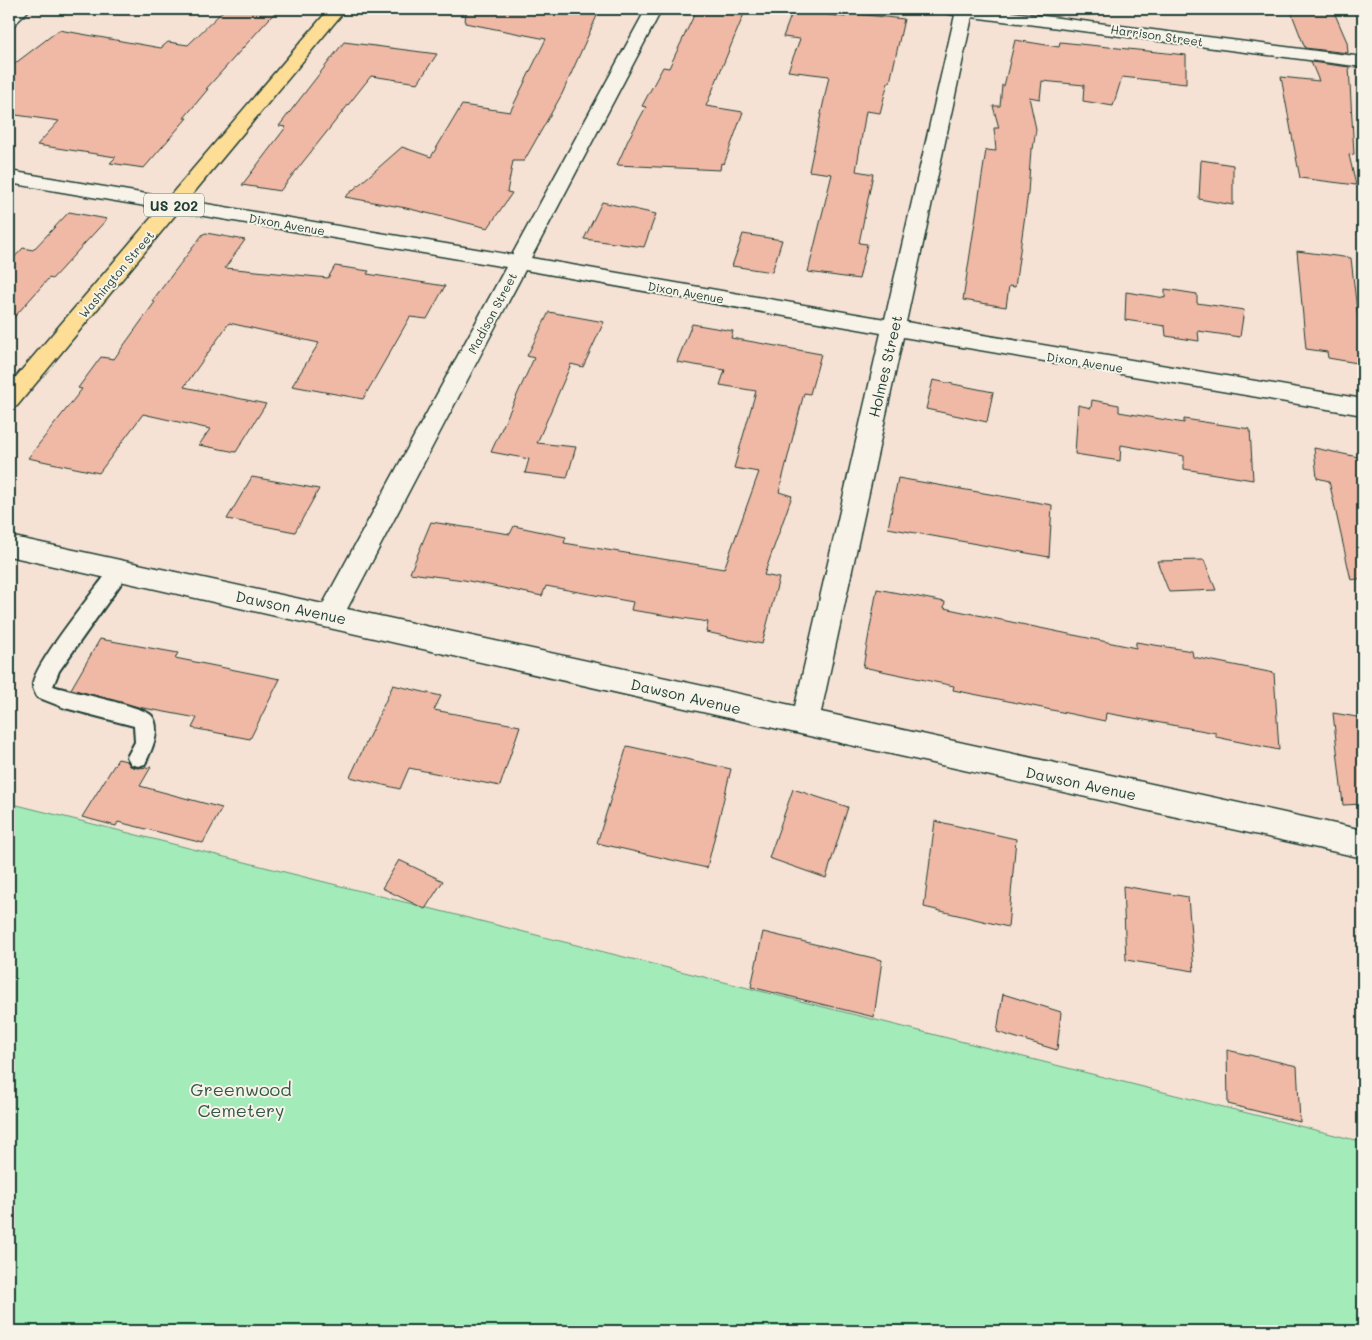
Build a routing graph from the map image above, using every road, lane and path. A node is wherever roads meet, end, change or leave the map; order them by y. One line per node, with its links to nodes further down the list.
1 (22, 9): 5 (street)
2 (338, 9): 8 (main road, Washington Street / US 202)
3 (654, 9): 9 (street, Madison Street)
4 (960, 9): 6 (street, Harrison Street); 10 (street, Holmes Street)
5 (9, 20)
6 (1363, 62)
7 (9, 177): 8 (street, Dixon Avenue)
8 (174, 205): 9 (street, Dixon Avenue); 11 (main road, Washington Street / US 202)
9 (519, 263): 10 (street, Dixon Avenue); 15 (street, Madison Street)
10 (893, 328): 12 (street, Dixon Avenue); 16 (street, Holmes Street)
11 (9, 400)
12 (1363, 407)
13 (9, 546): 14 (street, Dawson Avenue)
14 (120, 570): 15 (street, Dawson Avenue); 17 (lane)
15 (330, 616): 16 (street, Dawson Avenue)
16 (805, 722): 18 (street, Dawson Avenue)
17 (138, 757)
18 (1363, 844)

